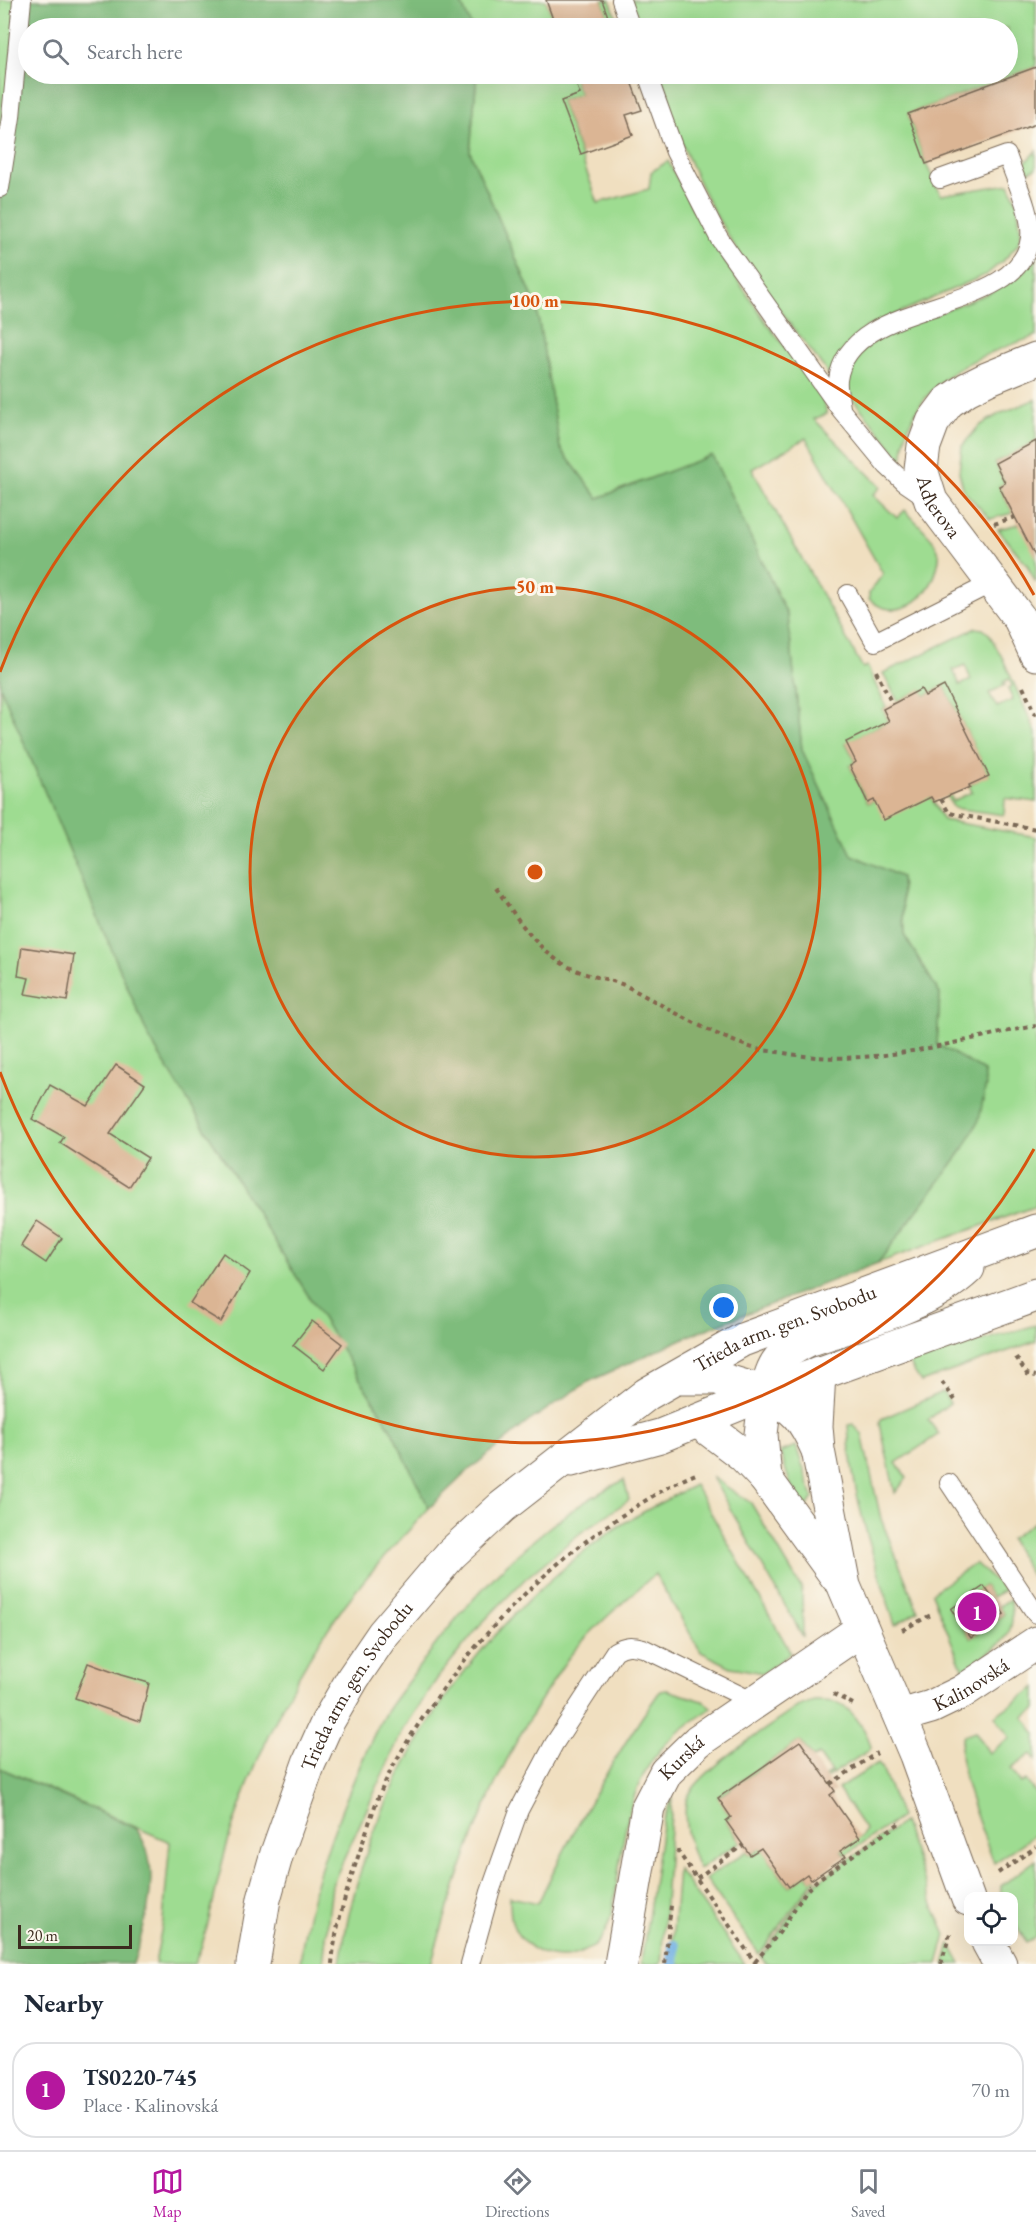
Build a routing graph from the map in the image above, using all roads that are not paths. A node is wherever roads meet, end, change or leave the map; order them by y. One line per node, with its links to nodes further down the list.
1 (22, 0): 3 (lane)
2 (621, 0): 4 (lane)
3 (20, 18)
4 (627, 18)
5 (18, 43): 8 (lane)
6 (651, 84): 10 (lane)
7 (940, 179): 10 (lane)
8 (0, 188)
9 (1036, 359): 11 (street, Adlerova)
10 (841, 410): 11 (lane)
11 (931, 501): 12 (street, Adlerova)
12 (992, 583): 13 (lane); 14 (street, Adlerova)
13 (848, 594)
14 (1036, 654)
15 (1036, 1231): 16 (street, Trieda arm. gen. Svobodu)
16 (986, 1250): 19 (street, Trieda arm. gen. Svobodu); 20 (street)
17 (1036, 1295): 18 (street, Trieda arm. gen. Svobodu)
18 (819, 1373): 20 (street, Trieda arm. gen. Svobodu); 22 (street)
19 (675, 1378): 20 (street); 23 (street, Trieda arm. gen. Svobodu)
20 (766, 1393): 21 (street, Trieda arm. gen. Svobodu); 22 (street); 24 (street)
21 (698, 1421): 23 (street, Trieda arm. gen. Svobodu); 24 (street)
22 (818, 1450): 26 (street)
23 (555, 1464): 34 (street, Trieda arm. gen. Svobodu)
24 (765, 1478): 26 (street)
25 (949, 1483): 27 (lane)
26 (844, 1586): 28 (street)
27 (1033, 1601)
28 (862, 1629): 30 (street, Kurská); 31 (street)
29 (1036, 1643): 31 (street, Kalinovská)
30 (754, 1702): 35 (lane); 36 (street, Kurská)
31 (900, 1716): 32 (street)
32 (966, 1892)
33 (991, 1946): 37 (street)
34 (253, 1964)
35 (470, 1964)
36 (621, 1964)
37 (1000, 1964)

